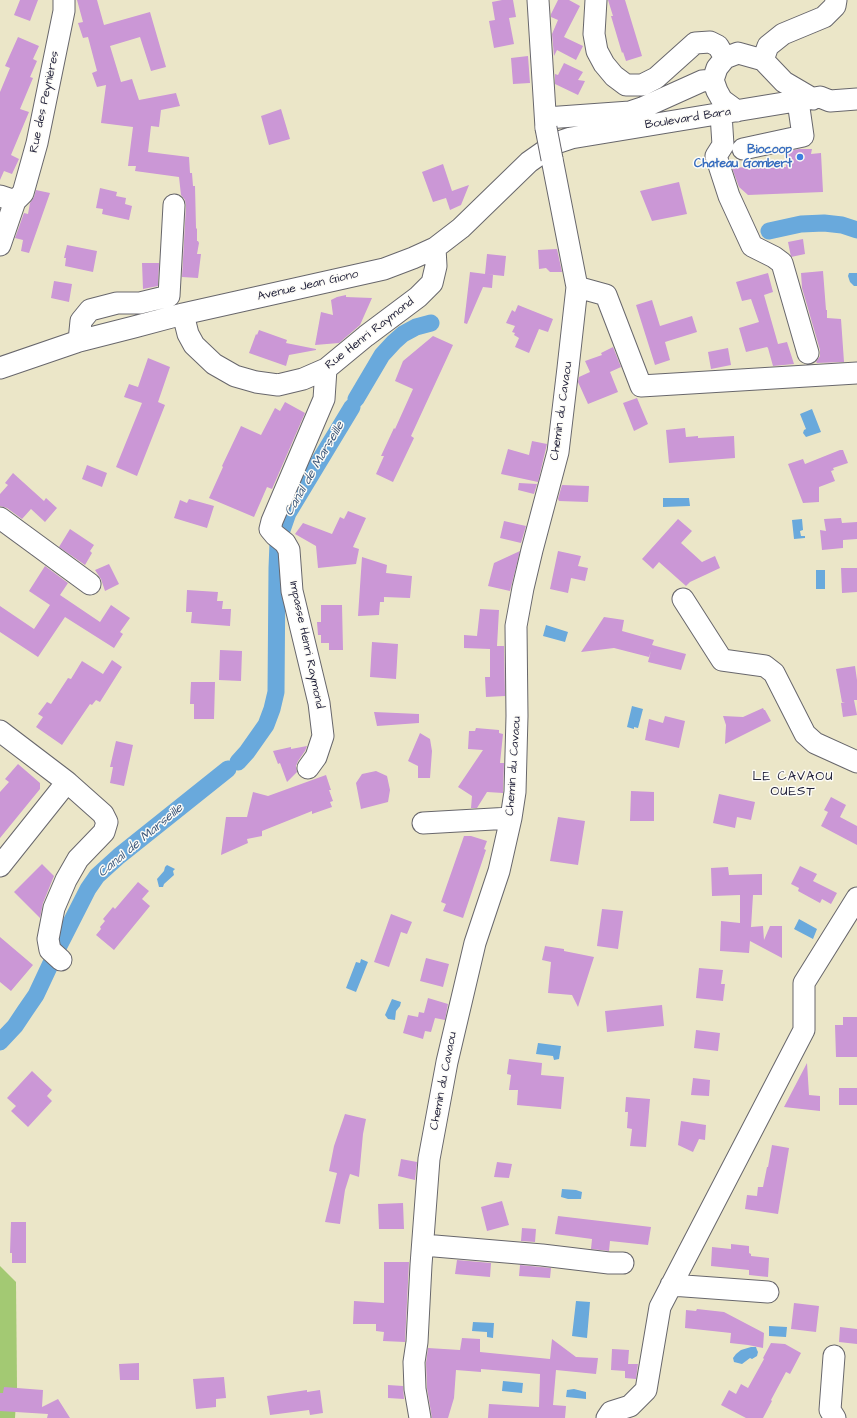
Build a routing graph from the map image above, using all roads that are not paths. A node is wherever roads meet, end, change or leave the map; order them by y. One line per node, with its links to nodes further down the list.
1 (64, 0): 14 (street, Rue des Peynières)
2 (538, 0): 12 (street, Chemin du Cavaou)
3 (596, 0): 5 (street)
4 (836, 0): 6 (street)
5 (725, 58): 6 (street); 7 (street)
6 (763, 60): 9 (street)
7 (714, 80): 11 (street); 12 (street)
8 (857, 88): 9 (street, Boulevard Bara)
9 (810, 99): 10 (street, Boulevard Bara); 11 (street, Boulevard Bara); 13 (street)
10 (857, 99)
11 (729, 113): 12 (street, Boulevard Bara); 21 (street)
12 (550, 137): 17 (street, Avenue Jean Giono); 18 (street, Chemin du Cavaou)
13 (743, 148)
14 (8, 199): 16 (street, Rue des Peynières)
15 (174, 205): 20 (street)
16 (0, 245)
17 (435, 248): 19 (street, Avenue Jean Giono); 24 (street, Rue Henri Raymond)
18 (576, 287): 26 (street); 34 (street, Chemin du Cavaou)
19 (182, 314): 20 (street, Avenue Jean Giono); 24 (street, Rue Henri Raymond)
20 (79, 341): 22 (street, Avenue Jean Giono)
21 (808, 353)
22 (24, 360): 23 (street, Avenue Jean Giono); 25 (street, Avenue Jean Giono)
23 (0, 368)
24 (326, 369): 32 (street, Impasse Henri Raymond)
25 (0, 372)
26 (857, 373)
27 (0, 518): 28 (street)
28 (90, 584)
29 (683, 599): 31 (street)
30 (0, 731): 33 (street)
31 (857, 762)
32 (308, 768)
33 (67, 782): 36 (street); 38 (street)
34 (511, 818): 35 (street); 39 (street, Chemin du Cavaou)
35 (423, 823)
36 (0, 866)
37 (857, 899): 41 (street)
38 (56, 955)
39 (422, 1245): 40 (street); 44 (street, Chemin du Cavaou)
40 (623, 1263)
41 (671, 1284): 42 (street); 45 (street)
42 (768, 1292)
43 (834, 1356): 46 (street)
44 (420, 1418)
45 (607, 1418)
46 (835, 1418)

